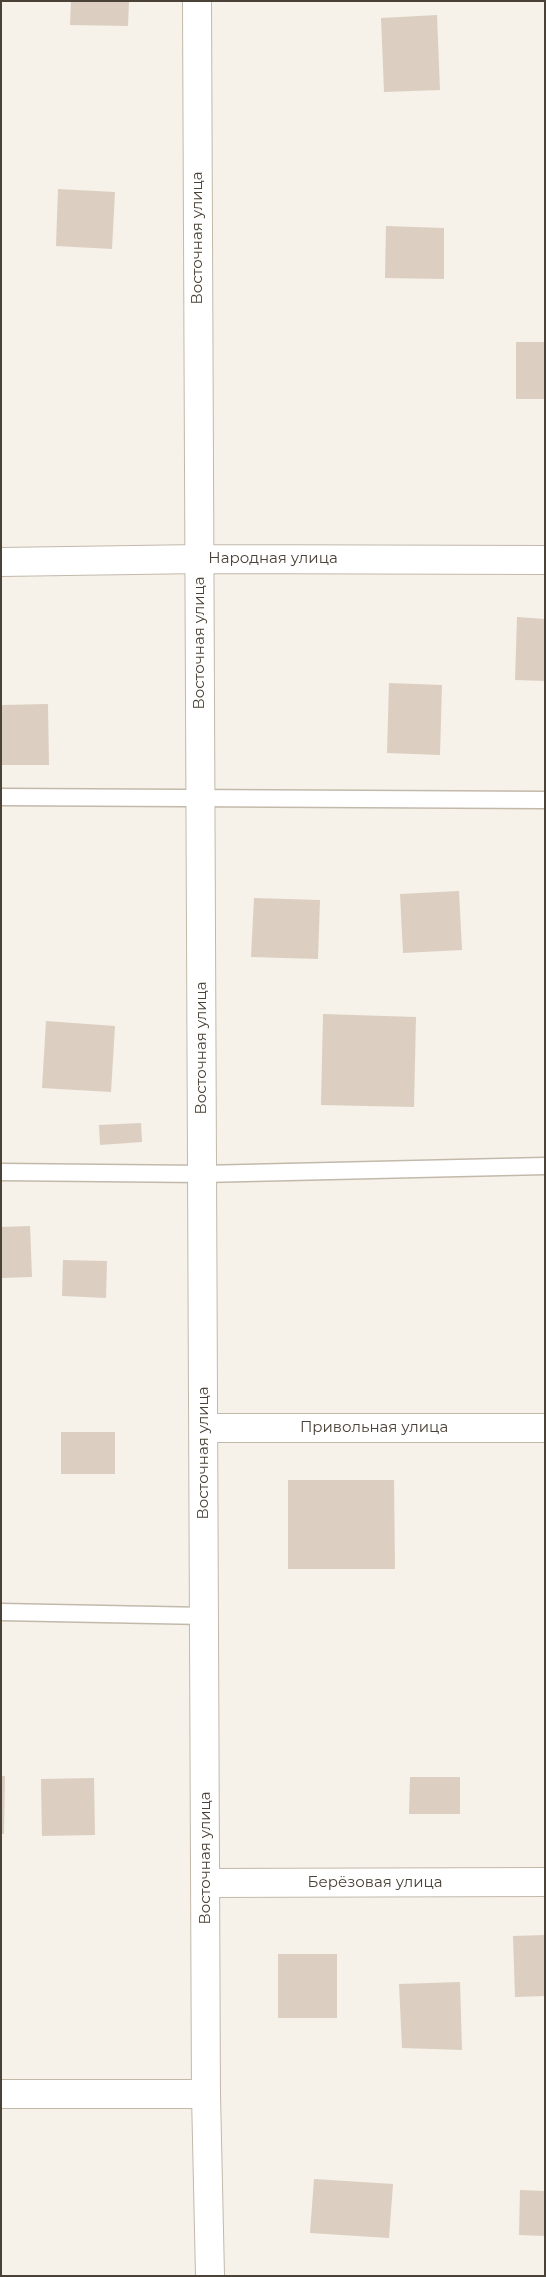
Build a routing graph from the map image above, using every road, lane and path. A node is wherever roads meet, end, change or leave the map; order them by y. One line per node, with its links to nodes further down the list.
1 (197, 1): 2 (street, Восточная улица)
2 (200, 558): 3 (street, Народная улица); 4 (street, Народная улица); 6 (street, Восточная улица)
3 (545, 560)
4 (1, 562)
5 (1, 797): 6 (lane)
6 (201, 797): 7 (lane); 10 (street, Восточная улица)
7 (545, 800)
8 (545, 1166): 10 (lane)
9 (1, 1172): 10 (lane)
10 (202, 1174): 11 (street, Восточная улица)
11 (203, 1428): 12 (street, Привольная улица); 14 (street, Восточная улица)
12 (545, 1428)
13 (1, 1612): 14 (lane)
14 (205, 1616): 16 (street, Восточная улица)
15 (545, 1882): 16 (street, Берёзовая улица)
16 (206, 1883): 18 (street, Восточная улица)
17 (1, 2094): 18 (street)
18 (206, 2094): 19 (street, Восточная улица)
19 (210, 2276)

